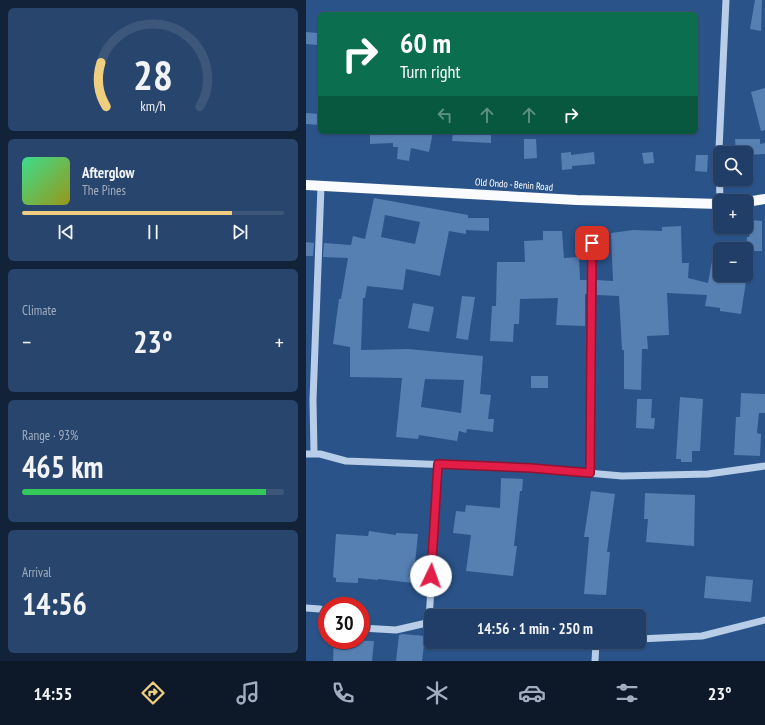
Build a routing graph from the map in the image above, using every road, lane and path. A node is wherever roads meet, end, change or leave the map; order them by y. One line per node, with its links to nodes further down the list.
1 (726, 0): 4 (street)
2 (306, 186): 3 (main road, Old Ondo - Benin Road)
3 (321, 186): 7 (main road, Old Ondo - Benin Road); 9 (street)
4 (720, 194)
5 (765, 198): 6 (main road)
6 (753, 201)
7 (713, 204)
8 (592, 243): 12 (street)
9 (310, 453): 10 (street)
10 (438, 464): 12 (street); 15 (street)
11 (765, 466): 12 (street)
12 (590, 473)
13 (306, 608): 14 (street)
14 (318, 609)
15 (431, 609)
16 (765, 620): 19 (street)
17 (424, 623): 18 (street)
18 (370, 629)
19 (646, 639)
20 (594, 649): 21 (street)
21 (595, 661)

